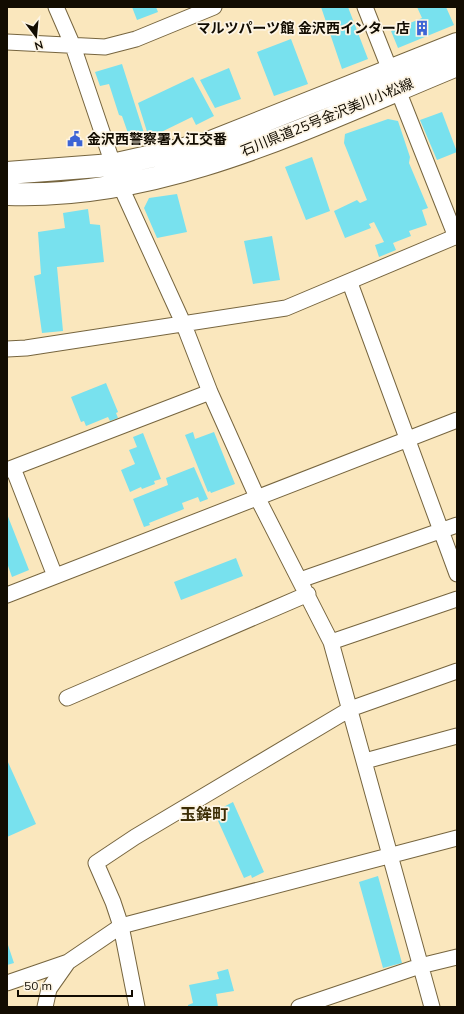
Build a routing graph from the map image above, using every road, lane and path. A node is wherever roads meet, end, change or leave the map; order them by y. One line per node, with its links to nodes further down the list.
1 (56, 7): 6 (street)
2 (214, 7): 6 (street)
3 (365, 7): 8 (street)
4 (7, 42): 6 (street)
5 (457, 44): 8 (main road, 石川県道25号金沢美川小松線)
6 (73, 46): 9 (street)
7 (457, 65): 8 (main road, 石川県道25号金沢美川小松線)
8 (394, 80): 9 (main road, 石川県道25号金沢美川小松線); 11 (main road, 石川県道25号金沢美川小松線); 13 (street)
9 (112, 165): 10 (main road, 石川県道25号金沢美川小松線); 11 (street)
10 (7, 173)
11 (120, 185): 12 (main road, 石川県道25号金沢美川小松線); 15 (street)
12 (7, 194)
13 (457, 237): 14 (street)
14 (350, 283): 15 (street); 19 (street)
15 (184, 325): 16 (street); 17 (street)
16 (7, 349)
17 (210, 392): 20 (street); 21 (street)
18 (457, 420): 19 (street)
19 (407, 439): 21 (street); 23 (street)
20 (10, 469): 25 (street)
21 (258, 497): 25 (street); 26 (street)
22 (457, 525): 23 (street)
23 (441, 530): 24 (street); 26 (street)
24 (457, 574)
25 (55, 576): 28 (street)
26 (300, 580): 27 (street)
27 (308, 594): 30 (street); 32 (street)
28 (7, 595)
29 (457, 599): 30 (street)
30 (330, 642): 33 (street)
31 (457, 671): 33 (street)
32 (67, 698)
33 (350, 709): 35 (street); 38 (street)
34 (457, 736): 35 (street)
35 (365, 760): 37 (street)
36 (457, 838): 37 (street)
37 (390, 855): 38 (street); 41 (street)
38 (121, 926): 40 (street); 44 (street)
39 (457, 957): 41 (street)
40 (68, 962): 42 (street); 43 (street)
41 (420, 966): 45 (street); 46 (street)
42 (7, 983)
43 (45, 1007)
44 (137, 1007)
45 (299, 1007)
46 (432, 1007)

